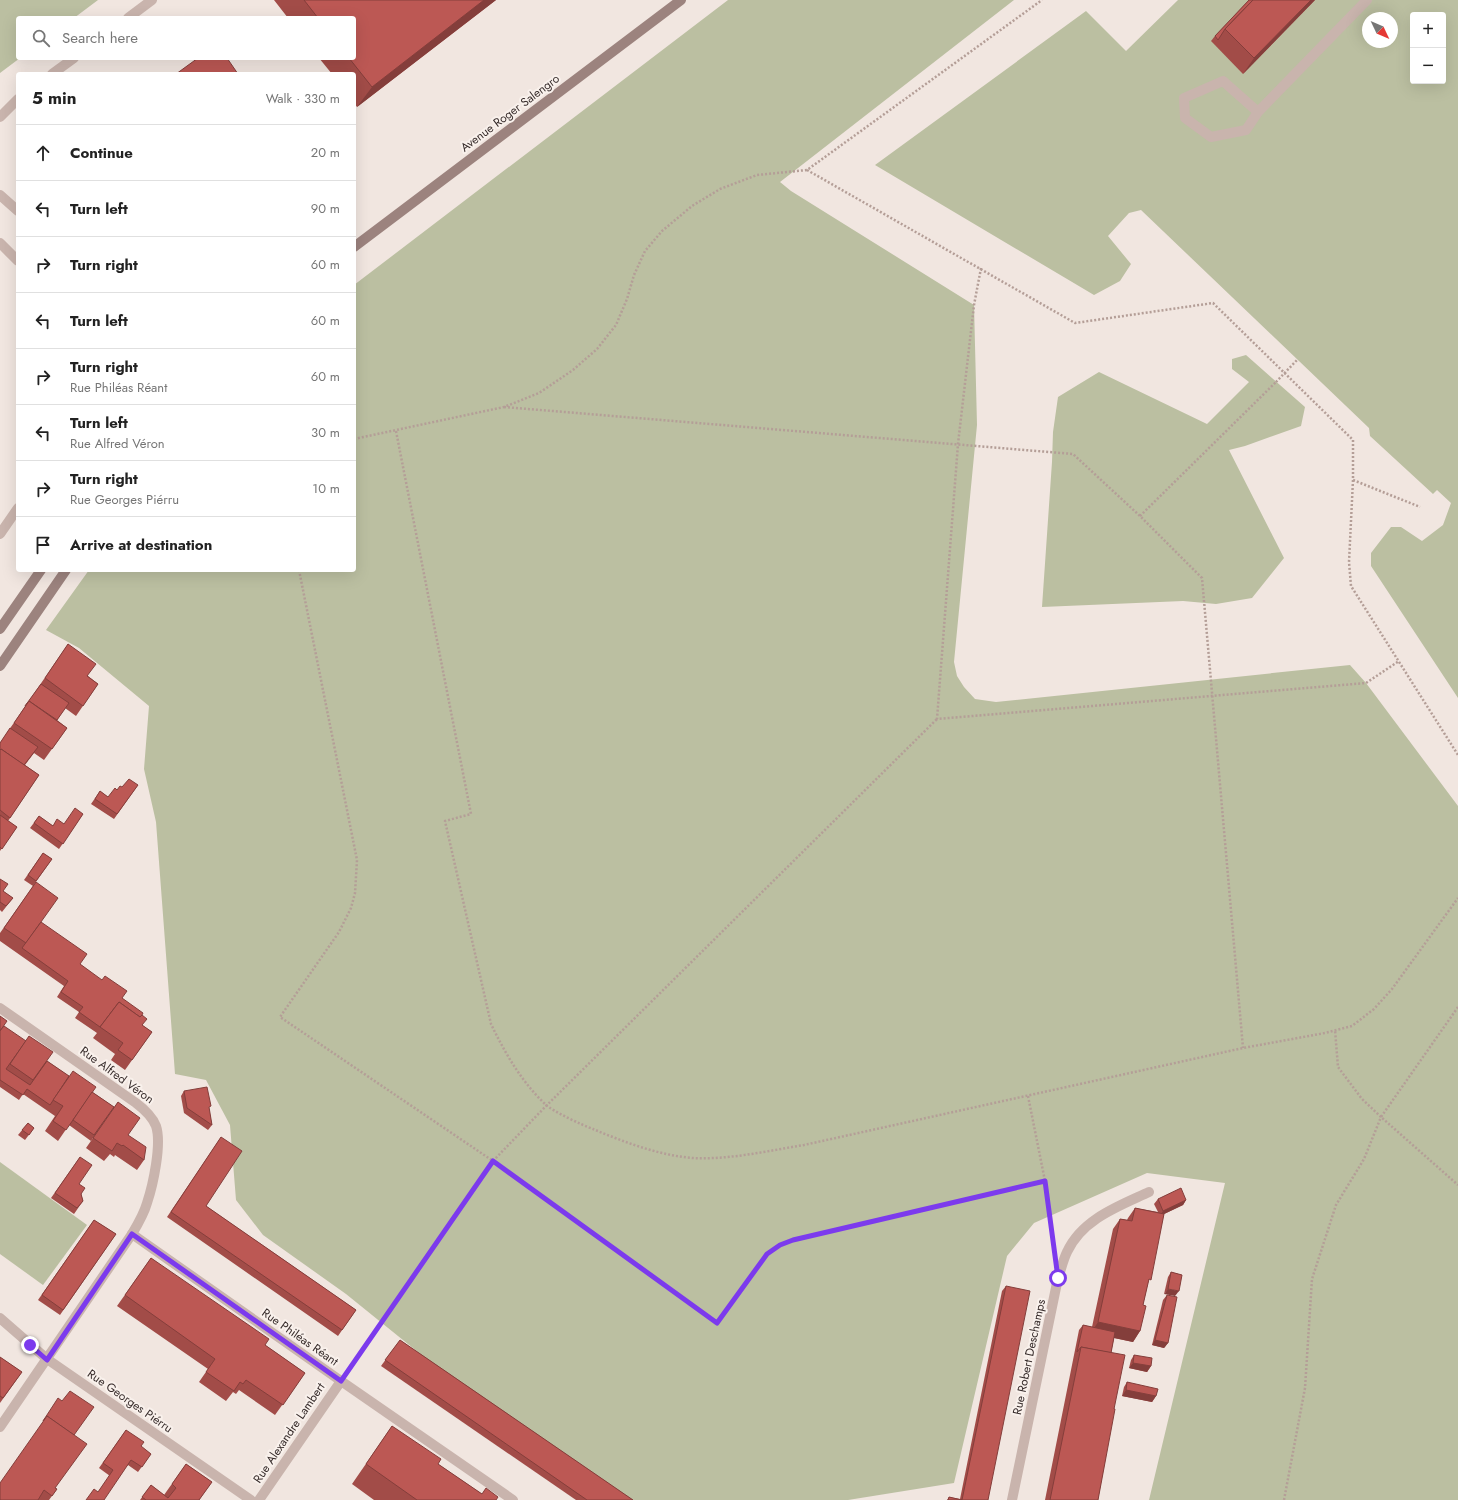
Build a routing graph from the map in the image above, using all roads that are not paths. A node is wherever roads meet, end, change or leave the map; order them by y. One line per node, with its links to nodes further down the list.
1 (152, 0): 4 (street)
2 (681, 0): 13 (main road, Avenue Roger Salengro)
3 (1367, 0): 8 (street)
4 (131, 16)
5 (71, 60): 6 (street)
6 (55, 72)
7 (16, 101): 9 (street)
8 (1258, 112): 8 (street)
9 (0, 118)
10 (0, 195): 11 (street)
11 (16, 209)
12 (0, 243): 14 (street)
13 (356, 245)
14 (16, 258)
15 (16, 511): 16 (street)
16 (0, 534)
17 (40, 572): 19 (main road)
18 (65, 572): 20 (main road)
19 (0, 629)
20 (0, 666)
21 (0, 1008): 23 (street, Rue Alfred Véron)
22 (1150, 1192): 31 (street, Rue Robert Deschamps)
23 (132, 1234): 25 (street, Rue Alfred Véron); 26 (street, Rue Philéas Réant)
24 (0, 1318): 25 (street, Rue Georges Piérru)
25 (47, 1360): 27 (street, Rue Alfred Véron); 28 (street, Rue Georges Piérru)
26 (341, 1381): 29 (street, Rue Alexandre Lambert); 30 (street, Rue Philéas Réant)
27 (0, 1427)
28 (251, 1500)
29 (259, 1500)
30 (513, 1500)
31 (1012, 1500)

